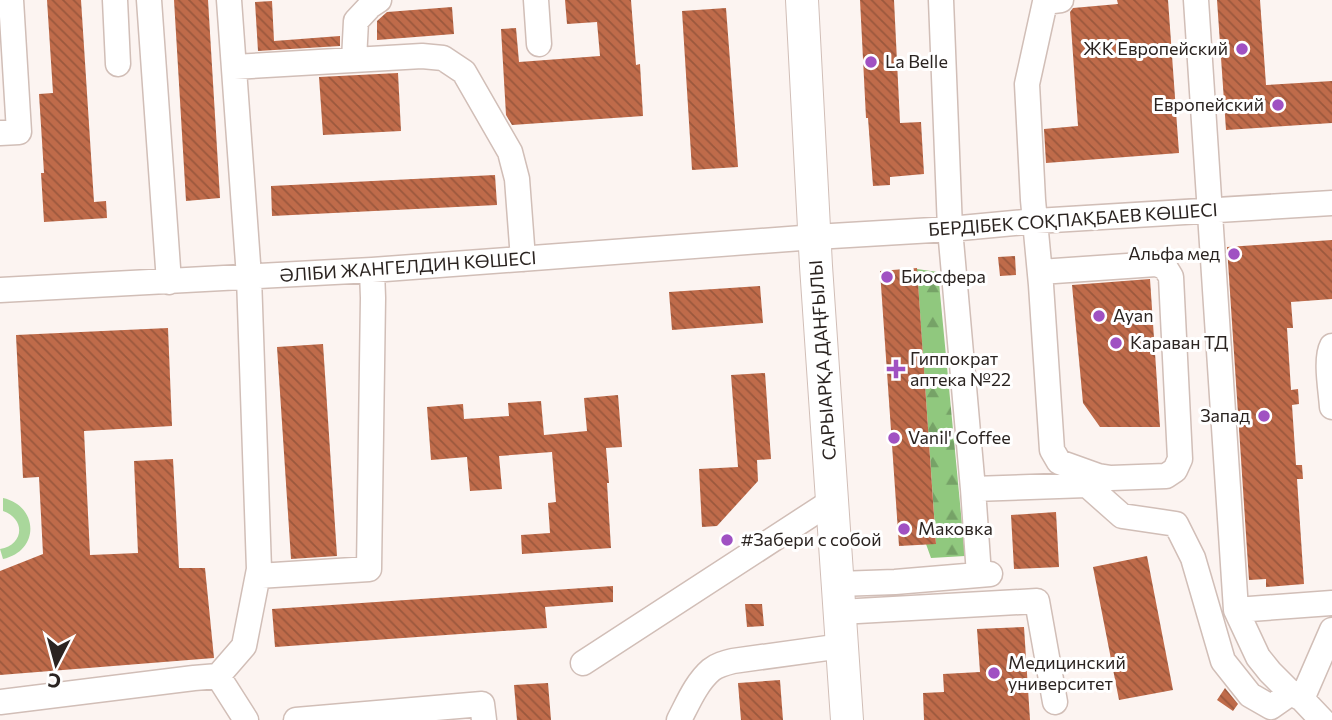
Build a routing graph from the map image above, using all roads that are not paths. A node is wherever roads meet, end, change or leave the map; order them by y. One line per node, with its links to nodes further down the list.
1 (11, 0): 15 (street)
2 (115, 0): 13 (street)
3 (149, 0): 25 (street)
4 (229, 0): 14 (street)
5 (379, 0): 12 (street)
6 (536, 0): 11 (street)
7 (802, 0): 20 (main road, САРЫАРҚА ДАҢҒЫЛЫ)
8 (941, 0): 19 (street)
9 (1061, 0): 18 (street)
10 (1196, 0): 17 (street)
11 (539, 44)
12 (354, 60): 14 (street); 21 (street)
13 (118, 64)
14 (234, 67): 24 (street)
15 (0, 133)
16 (1332, 203): 17 (street, БЕРДІБЕК СОҚПАҚБАЕВ КӨШЕСІ)
17 (1210, 210): 18 (street, БЕРДІБЕК СОҚПАҚБАЕВ КӨШЕСІ); 34 (street)
18 (1036, 221): 19 (street, БЕРДІБЕК СОҚПАҚБАЕВ КӨШЕСІ); 23 (street)
19 (950, 229): 20 (street, БЕРДІБЕК СОҚПАҚБАЕВ КӨШЕСІ); 29 (street)
20 (815, 237): 21 (street, ӘЛІБИ ЖАНГЕЛДИН КӨШЕСІ); 30 (main road, САРЫАРҚА ДАҢҒЫЛЫ)
21 (523, 259): 22 (street, ӘЛІБИ ЖАНГЕЛДИН КӨШЕСІ)
22 (372, 270): 24 (street, ӘЛІБИ ЖАНГЕЛДИН КӨШЕСІ); 31 (street)
23 (1040, 272): 23 (street)
24 (249, 277): 25 (street, ӘЛІБИ ЖАНГЕЛДИН КӨШЕСІ); 31 (street)
25 (169, 282): 26 (street, ӘЛІБИ ЖАНГЕЛДИН КӨШЕСІ)
26 (0, 290)
27 (1332, 346): 28 (street)
28 (1332, 407)
29 (973, 489): 32 (street); 39 (street)
30 (832, 501): 32 (main road, САРЫАРҚА ДАҢҒЫЛЫ); 37 (street)
31 (258, 576): 38 (street)
32 (839, 598): 36 (main road, САРЫАРҚА ДАҢҒЫЛЫ); 41 (street)
33 (1332, 603): 34 (street)
34 (1236, 610): 39 (street)
35 (1332, 630): 39 (street)
36 (842, 646): 45 (street); 46 (main road, САРЫАРҚА ДАҢҒЫЛЫ)
37 (583, 663)
38 (218, 676): 40 (street); 42 (street)
39 (1296, 696): 47 (street)
40 (0, 702)
41 (1055, 702)
42 (246, 720)
43 (296, 720): 44 (street)
44 (484, 720)
45 (679, 720)
46 (847, 720)
47 (1322, 720)

